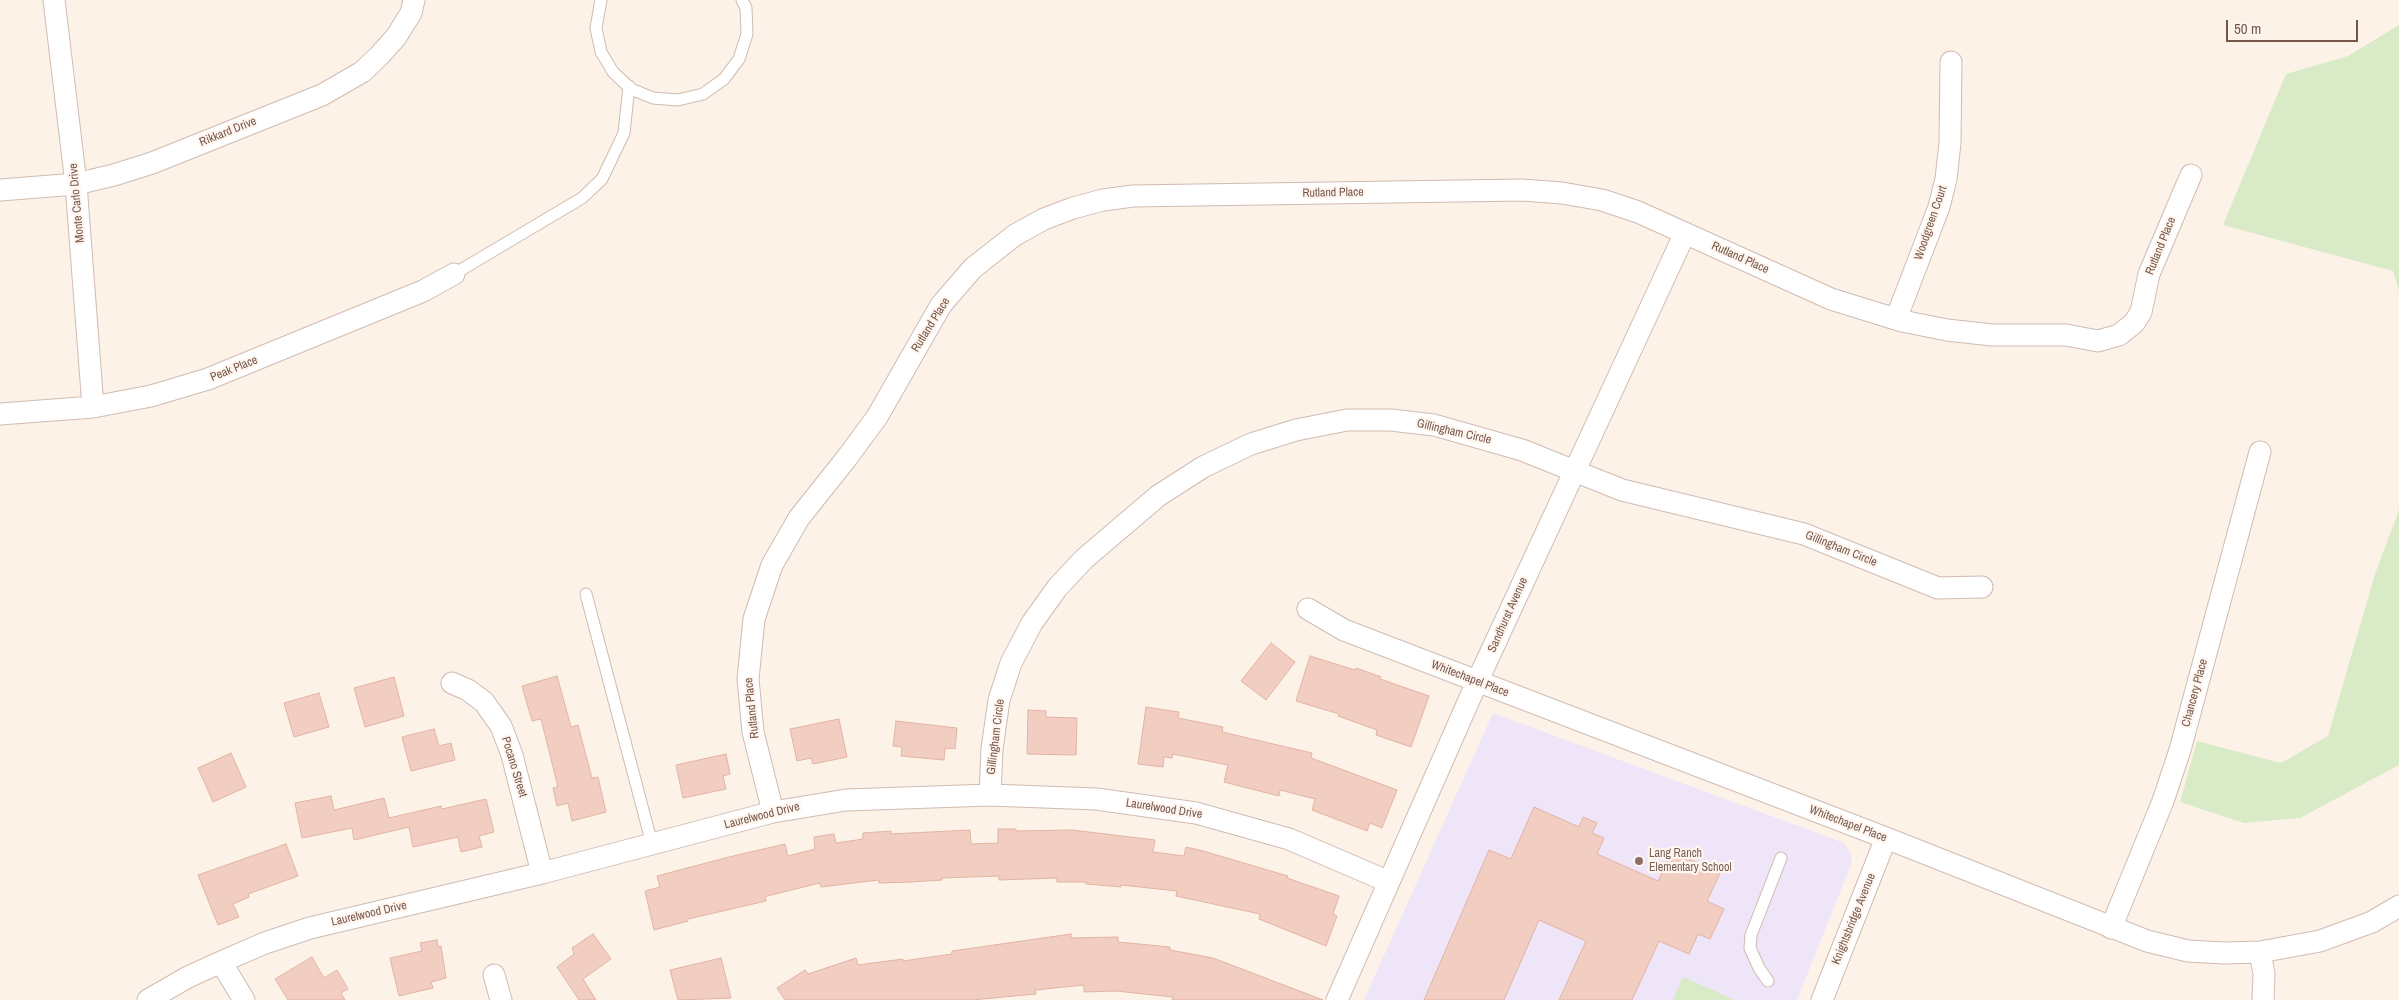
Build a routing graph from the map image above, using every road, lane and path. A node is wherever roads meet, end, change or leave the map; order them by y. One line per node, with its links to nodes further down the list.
1 (54, 0): 8 (street, Monte Carlo Drive)
2 (414, 0): 8 (street, Rikkard Drive)
3 (601, 0): 6 (lane)
4 (742, 0): 6 (lane)
5 (1952, 62): 12 (street, Woodgreen Court)
6 (629, 86): 11 (lane)
7 (2191, 175): 12 (street, Rutland Place)
8 (76, 184): 9 (street, Rikkard Drive); 13 (street, Monte Carlo Drive)
9 (0, 190)
10 (1685, 232): 12 (street, Rutland Place); 16 (street, Sandhurst Avenue); 23 (street, Rutland Place)
11 (454, 274): 13 (street, Peak Place)
12 (1896, 320)
13 (94, 408): 14 (street, Peak Place)
14 (0, 414)
15 (2260, 452): 30 (street, Chancery Place)
16 (1574, 470): 17 (street, Gillingham Circle); 20 (street, Sandhurst Avenue); 22 (street, Gillingham Circle)
17 (1982, 587)
18 (586, 594): 25 (lane)
19 (1308, 608): 20 (street, Whitechapel Place)
20 (1477, 682): 24 (street, Whitechapel Place); 28 (street, Sandhurst Avenue)
21 (452, 683): 27 (street, Pocano Street)
22 (990, 795): 23 (street, Laurelwood Drive); 28 (street, Laurelwood Drive)
23 (773, 812): 25 (street, Laurelwood Drive)
24 (1886, 838): 30 (street, Whitechapel Place); 39 (street, Knightsbridge Avenue)
25 (652, 844): 27 (street, Laurelwood Drive)
26 (1781, 858): 34 (lane)
27 (542, 873): 32 (street, Laurelwood Drive)
28 (1389, 882): 38 (street, Sandhurst Avenue)
29 (2399, 906): 31 (street, Whitechapel Place)
30 (2111, 928): 31 (street, Whitechapel Place)
31 (2260, 952): 40 (street)
32 (221, 962): 35 (street, Laurelwood Drive); 36 (street)
33 (494, 975): 37 (street)
34 (1768, 981)
35 (148, 1000)
36 (244, 1000)
37 (501, 1000)
38 (1337, 1000)
39 (1822, 1000)
40 (2263, 1000)

